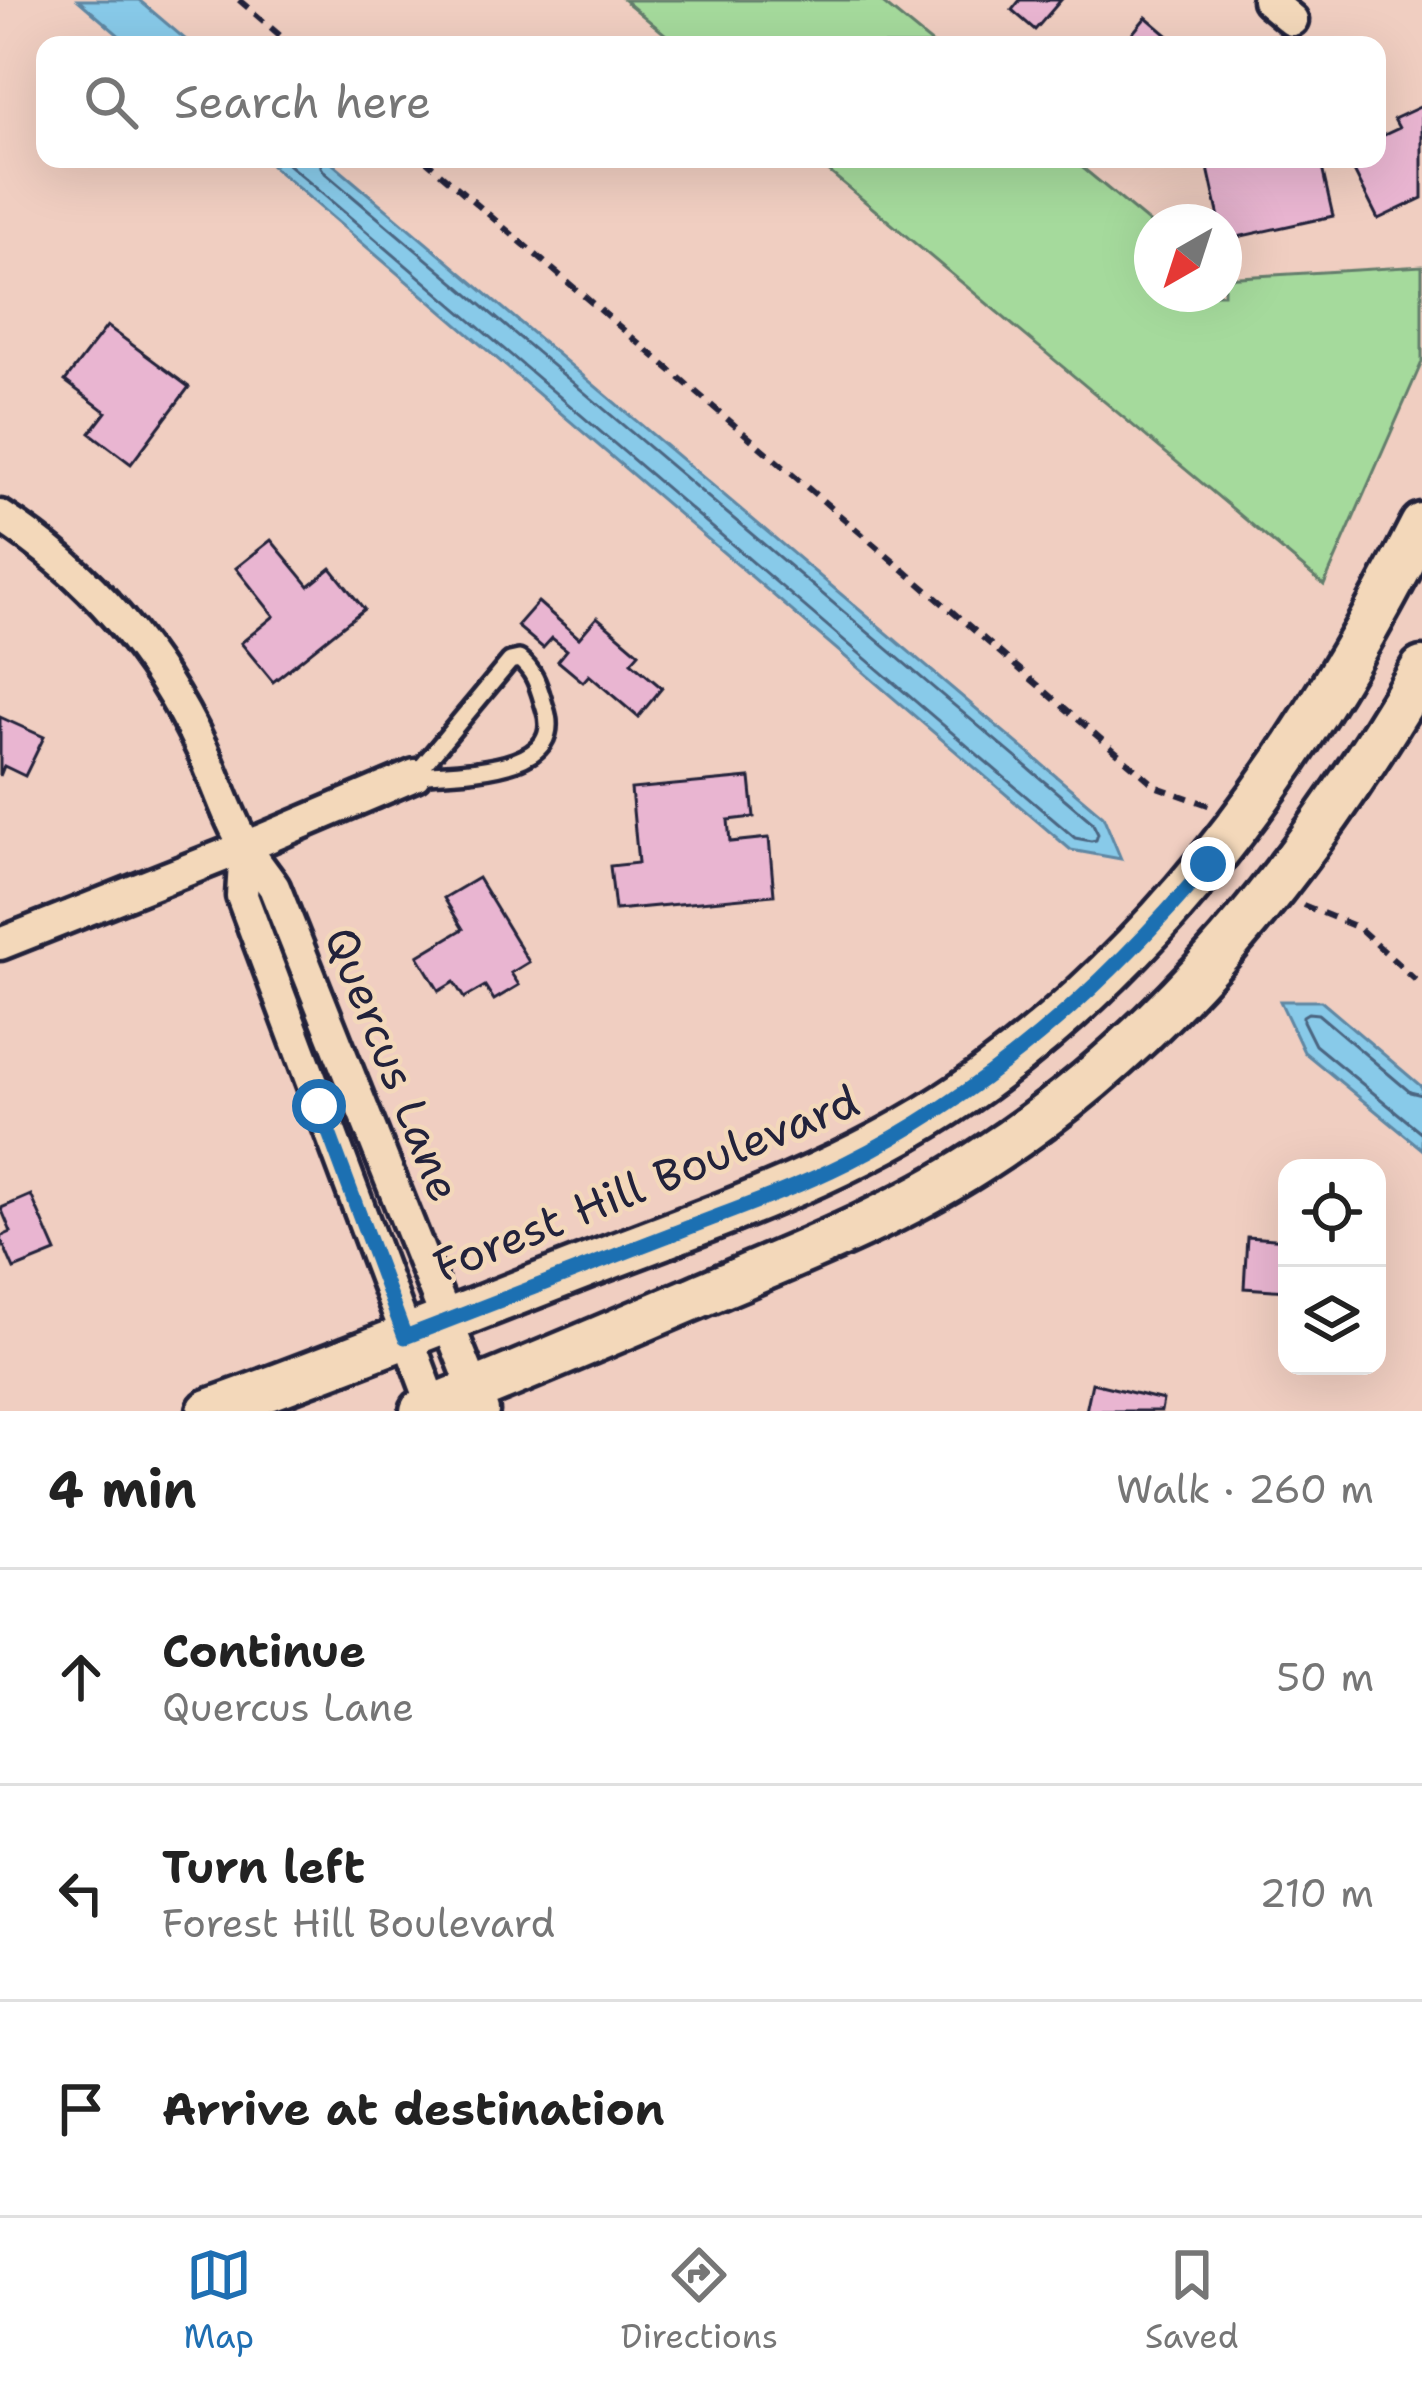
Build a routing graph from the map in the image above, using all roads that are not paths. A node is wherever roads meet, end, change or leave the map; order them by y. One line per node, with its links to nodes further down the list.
1 (0, 516): 5 (street, Quercus Lane)
2 (1422, 525): 7 (main road, Forest Hill Boulevard)
3 (1422, 669): 9 (main road)
4 (415, 775): 4 (lane); 5 (street)
5 (245, 847): 6 (street); 7 (street, Quercus Lane); 8 (street, Quercus Lane)
6 (0, 944)
7 (448, 1320): 8 (main road, Forest Hill Boulevard); 9 (street, Quercus Lane)
8 (405, 1337): 10 (street, Quercus Lane); 11 (main road, Forest Hill Boulevard)
9 (480, 1400): 10 (main road)
10 (430, 1410)
11 (208, 1411)

